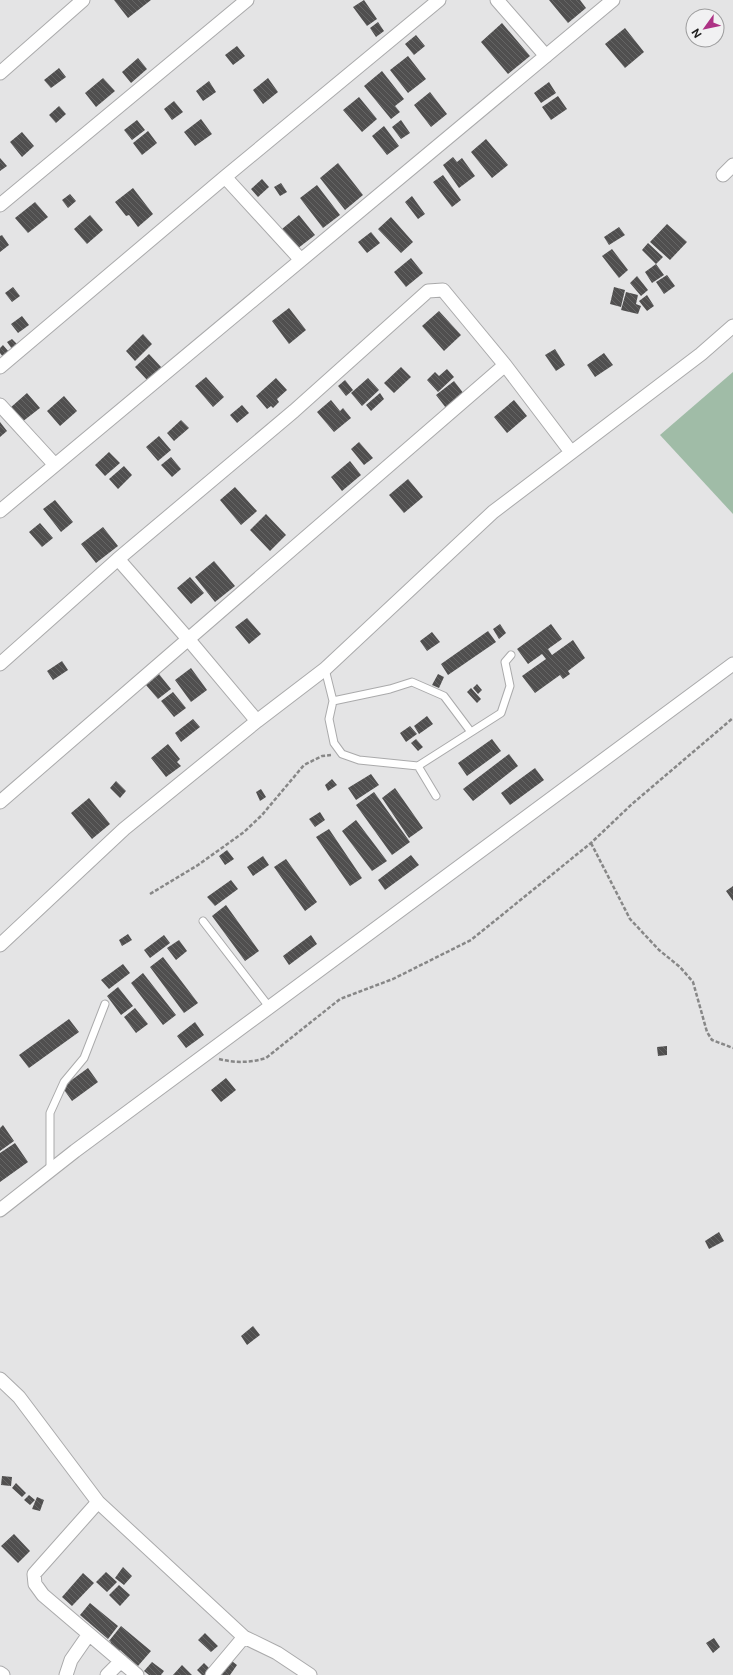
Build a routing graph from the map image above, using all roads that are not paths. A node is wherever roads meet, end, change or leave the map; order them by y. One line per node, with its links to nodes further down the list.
1 (84, 0): 7 (street)
2 (247, 0): 11 (street)
3 (439, 0): 10 (street)
4 (496, 0): 6 (street)
5 (613, 0): 6 (street)
6 (546, 56): 12 (street)
7 (0, 73)
8 (733, 165): 9 (street)
9 (723, 175)
10 (225, 177): 12 (street); 15 (street)
11 (0, 205)
12 (301, 260): 18 (street)
13 (733, 326): 17 (street)
14 (505, 365): 17 (street); 20 (street); 21 (street)
15 (0, 367)
16 (0, 405): 18 (street)
17 (572, 452): 25 (street)
18 (55, 465): 19 (street)
19 (0, 511)
20 (118, 559): 21 (street); 23 (street)
21 (189, 640): 27 (street); 31 (street)
22 (511, 654): 28 (lane)
23 (0, 664)
24 (733, 664): 35 (street)
25 (325, 669): 26 (lane); 27 (street)
26 (333, 701): 28 (lane); 29 (lane)
27 (257, 721): 33 (street)
28 (472, 732): 29 (lane)
29 (418, 766): 30 (lane)
30 (436, 796)
31 (0, 802)
32 (203, 920): 35 (lane)
33 (0, 945)
34 (105, 1004): 36 (lane)
35 (270, 1008): 36 (street)
36 (50, 1171): 37 (street)
37 (0, 1210)
38 (0, 1379): 39 (street)
39 (98, 1502): 40 (street); 41 (street)
40 (89, 1634): 42 (street); 45 (street)
41 (244, 1637): 48 (street); 49 (street)
42 (121, 1661): 46 (street); 47 (street)
43 (0, 1673): 44 (street)
44 (3, 1675)
45 (66, 1675)
46 (107, 1675)
47 (137, 1675)
48 (212, 1675)
49 (310, 1675)

